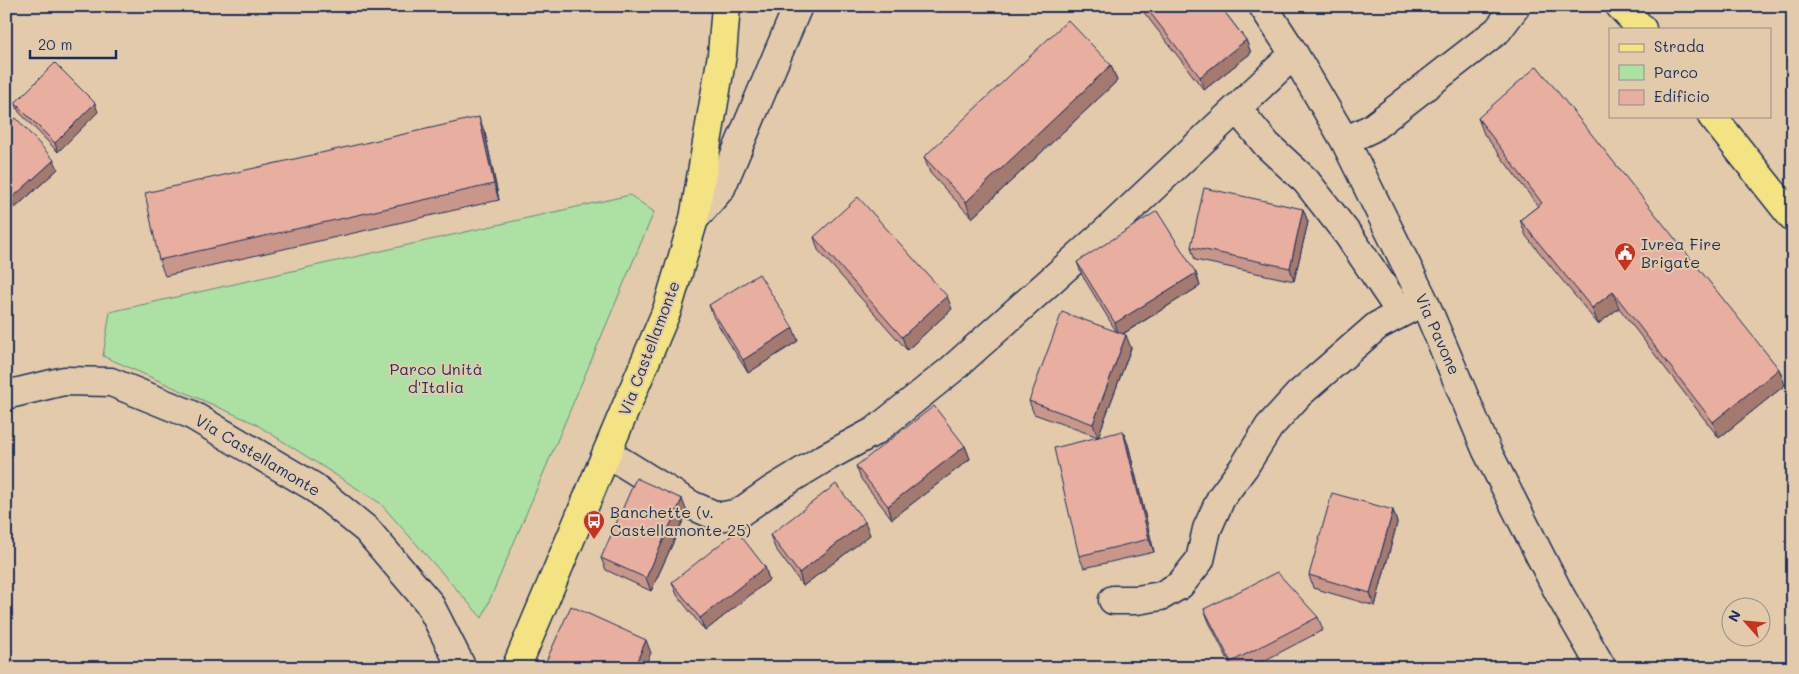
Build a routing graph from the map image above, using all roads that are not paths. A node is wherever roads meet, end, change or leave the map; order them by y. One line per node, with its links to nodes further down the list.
1 (726, 6): 12 (main road, Via Castellamonte)
2 (798, 6): 12 (street, Via Castellamonte)
3 (1263, 6): 7 (street, Via Pavone)
4 (1516, 6): 10 (street)
5 (1620, 6): 6 (main road)
6 (1641, 28)
7 (1294, 54): 8 (street); 10 (street, Via Pavone)
8 (1236, 109): 13 (street); 15 (street)
9 (1714, 118): 11 (main road)
10 (1345, 141): 13 (street, Via Pavone)
11 (1793, 218)
12 (694, 219): 15 (main road, Via Castellamonte)
13 (1412, 307): 16 (street); 19 (street, Via Pavone)
14 (6, 395): 17 (street, Via Castellamonte)
15 (606, 453): 18 (main road, Via Castellamonte)
16 (1113, 600)
17 (462, 668)
18 (516, 668)
19 (1602, 668)

